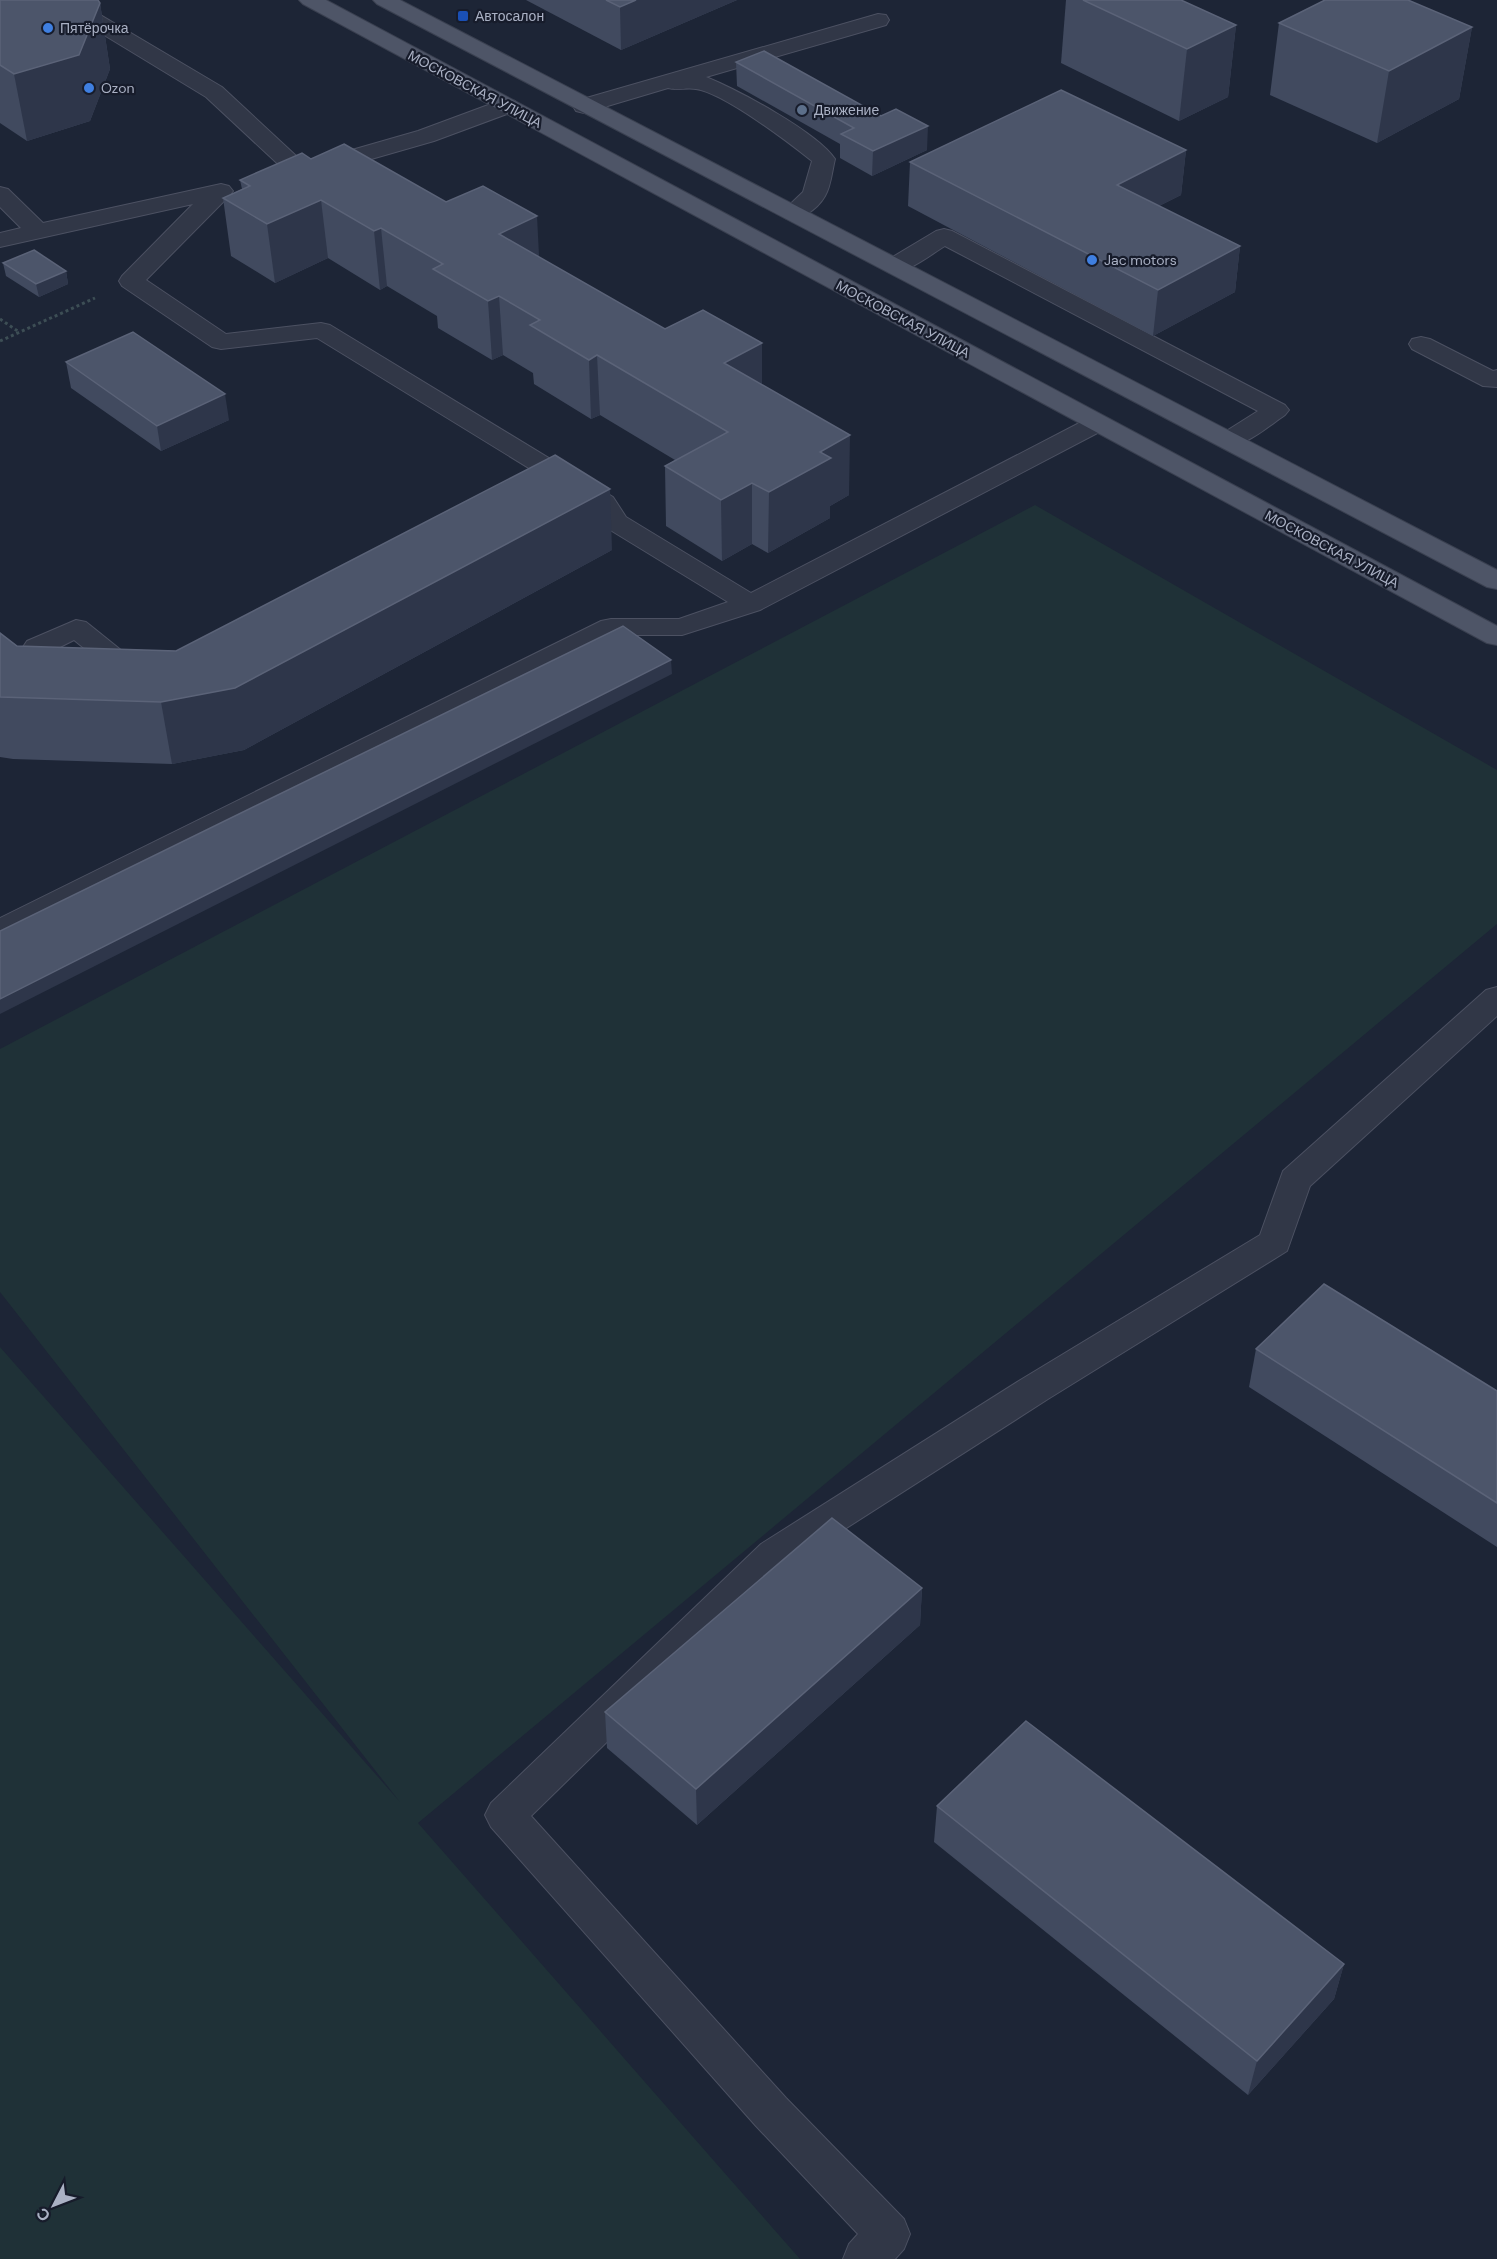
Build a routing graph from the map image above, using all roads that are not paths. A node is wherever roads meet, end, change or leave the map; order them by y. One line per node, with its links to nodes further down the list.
1 (60, 0): 6 (street)
2 (310, 0): 6 (main road, МОСКОВСКАЯ УЛИЦА)
3 (384, 0): 7 (main road)
4 (878, 20): 5 (street)
5 (624, 94): 7 (street); 9 (street)
6 (507, 106): 15 (main road, МОСКОВСКАЯ УЛИЦА)
7 (584, 106): 9 (main road)
8 (0, 194): 10 (street)
9 (793, 213): 12 (main road)
10 (37, 231): 11 (street); 18 (street)
11 (0, 240)
12 (894, 266): 16 (main road); 16 (street)
13 (1421, 344): 14 (street)
14 (1497, 378)
15 (1096, 424): 20 (street); 21 (main road, МОСКОВСКАЯ УЛИЦА)
16 (1229, 440): 19 (main road)
17 (544, 490): 18 (street)
18 (616, 522): 20 (street)
19 (1497, 581)
20 (750, 604): 22 (street)
21 (1497, 637)
22 (0, 931)
23 (1497, 998): 24 (street)
24 (864, 2259)

